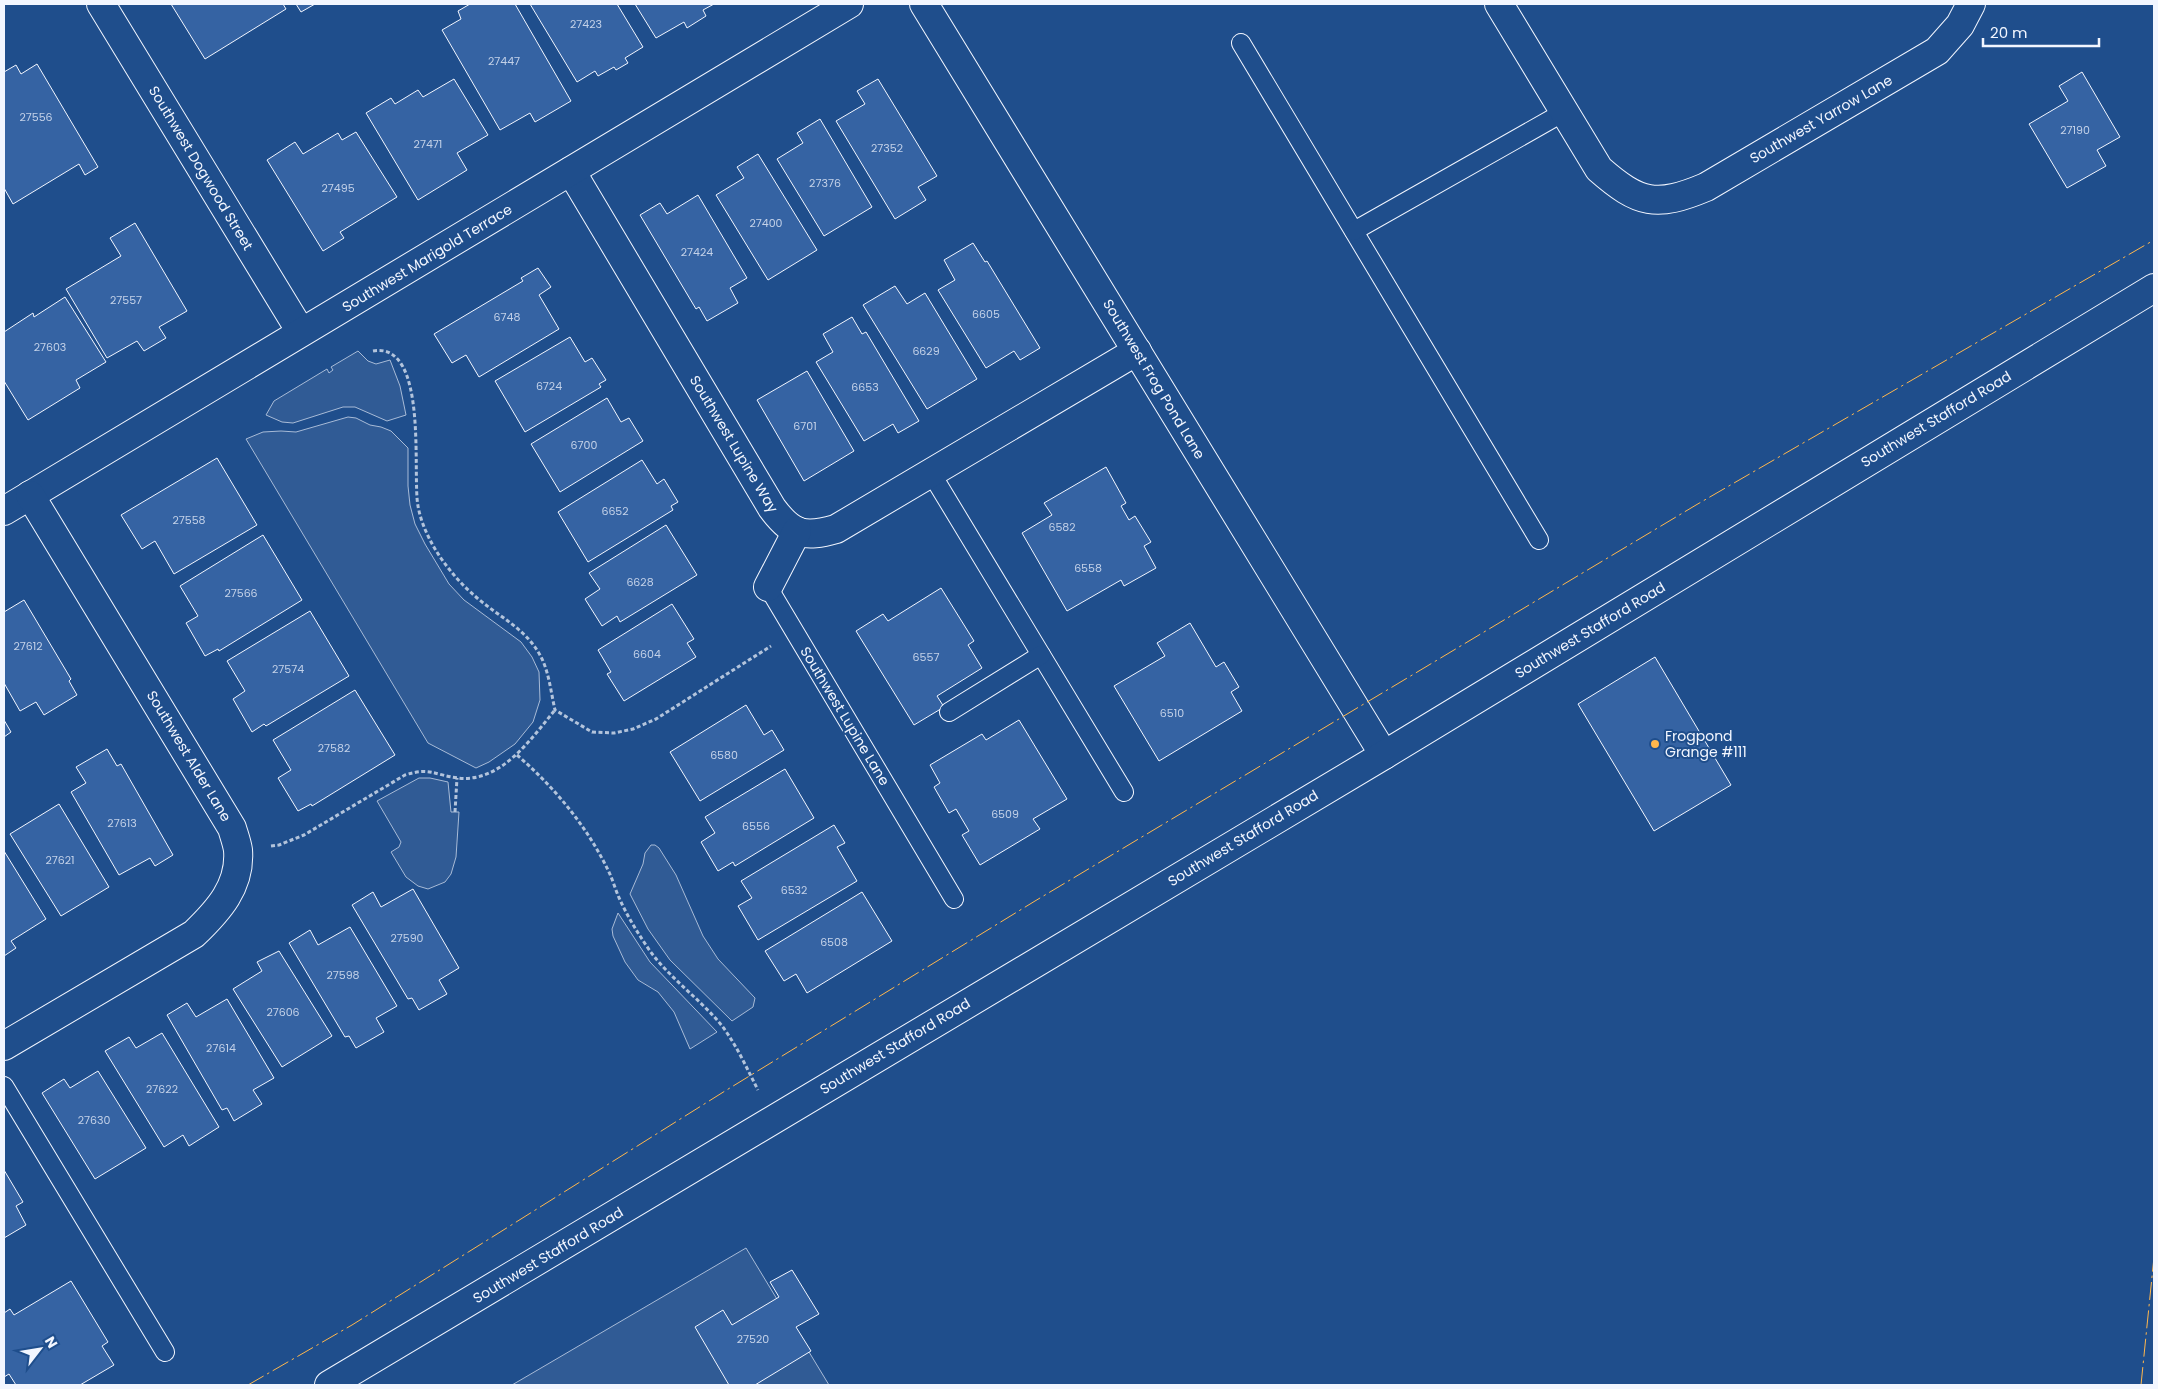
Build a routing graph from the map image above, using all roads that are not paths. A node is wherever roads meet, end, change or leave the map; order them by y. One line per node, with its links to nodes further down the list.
1 (101, 4): 11 (street, Southwest Dogwood Street)
2 (849, 4): 8 (street, Southwest Marigold Terrace)
3 (924, 4): 12 (street, Southwest Frog Pond Lane)
4 (1499, 4): 7 (street)
5 (1971, 4): 7 (street, Southwest Yarrow Lane)
6 (1241, 43): 9 (lane)
7 (1564, 112): 9 (lane)
8 (571, 170): 11 (street, Southwest Marigold Terrace); 16 (street, Southwest Lupine Way)
9 (1354, 232): 17 (lane)
10 (2154, 288): 21 (street, Southwest Stafford Road)
11 (301, 332): 14 (street, Southwest Marigold Terrace)
12 (1137, 351): 13 (street); 21 (street, Southwest Frog Pond Lane)
13 (931, 473): 16 (street); 19 (lane)
14 (30, 495): 15 (street, Southwest Marigold Terrace); 24 (street, Southwest Alder Lane)
15 (4, 511)
16 (796, 531): 18 (street, Southwest Lupine Lane)
17 (1539, 540)
18 (768, 587): 23 (lane, Southwest Lupine Lane)
19 (1041, 655): 20 (lane); 22 (lane)
20 (949, 712)
21 (1384, 755): 27 (street, Southwest Stafford Road)
22 (1124, 792)
23 (954, 899)
24 (4, 1046)
25 (4, 1086): 26 (lane)
26 (165, 1352)
27 (330, 1385)

